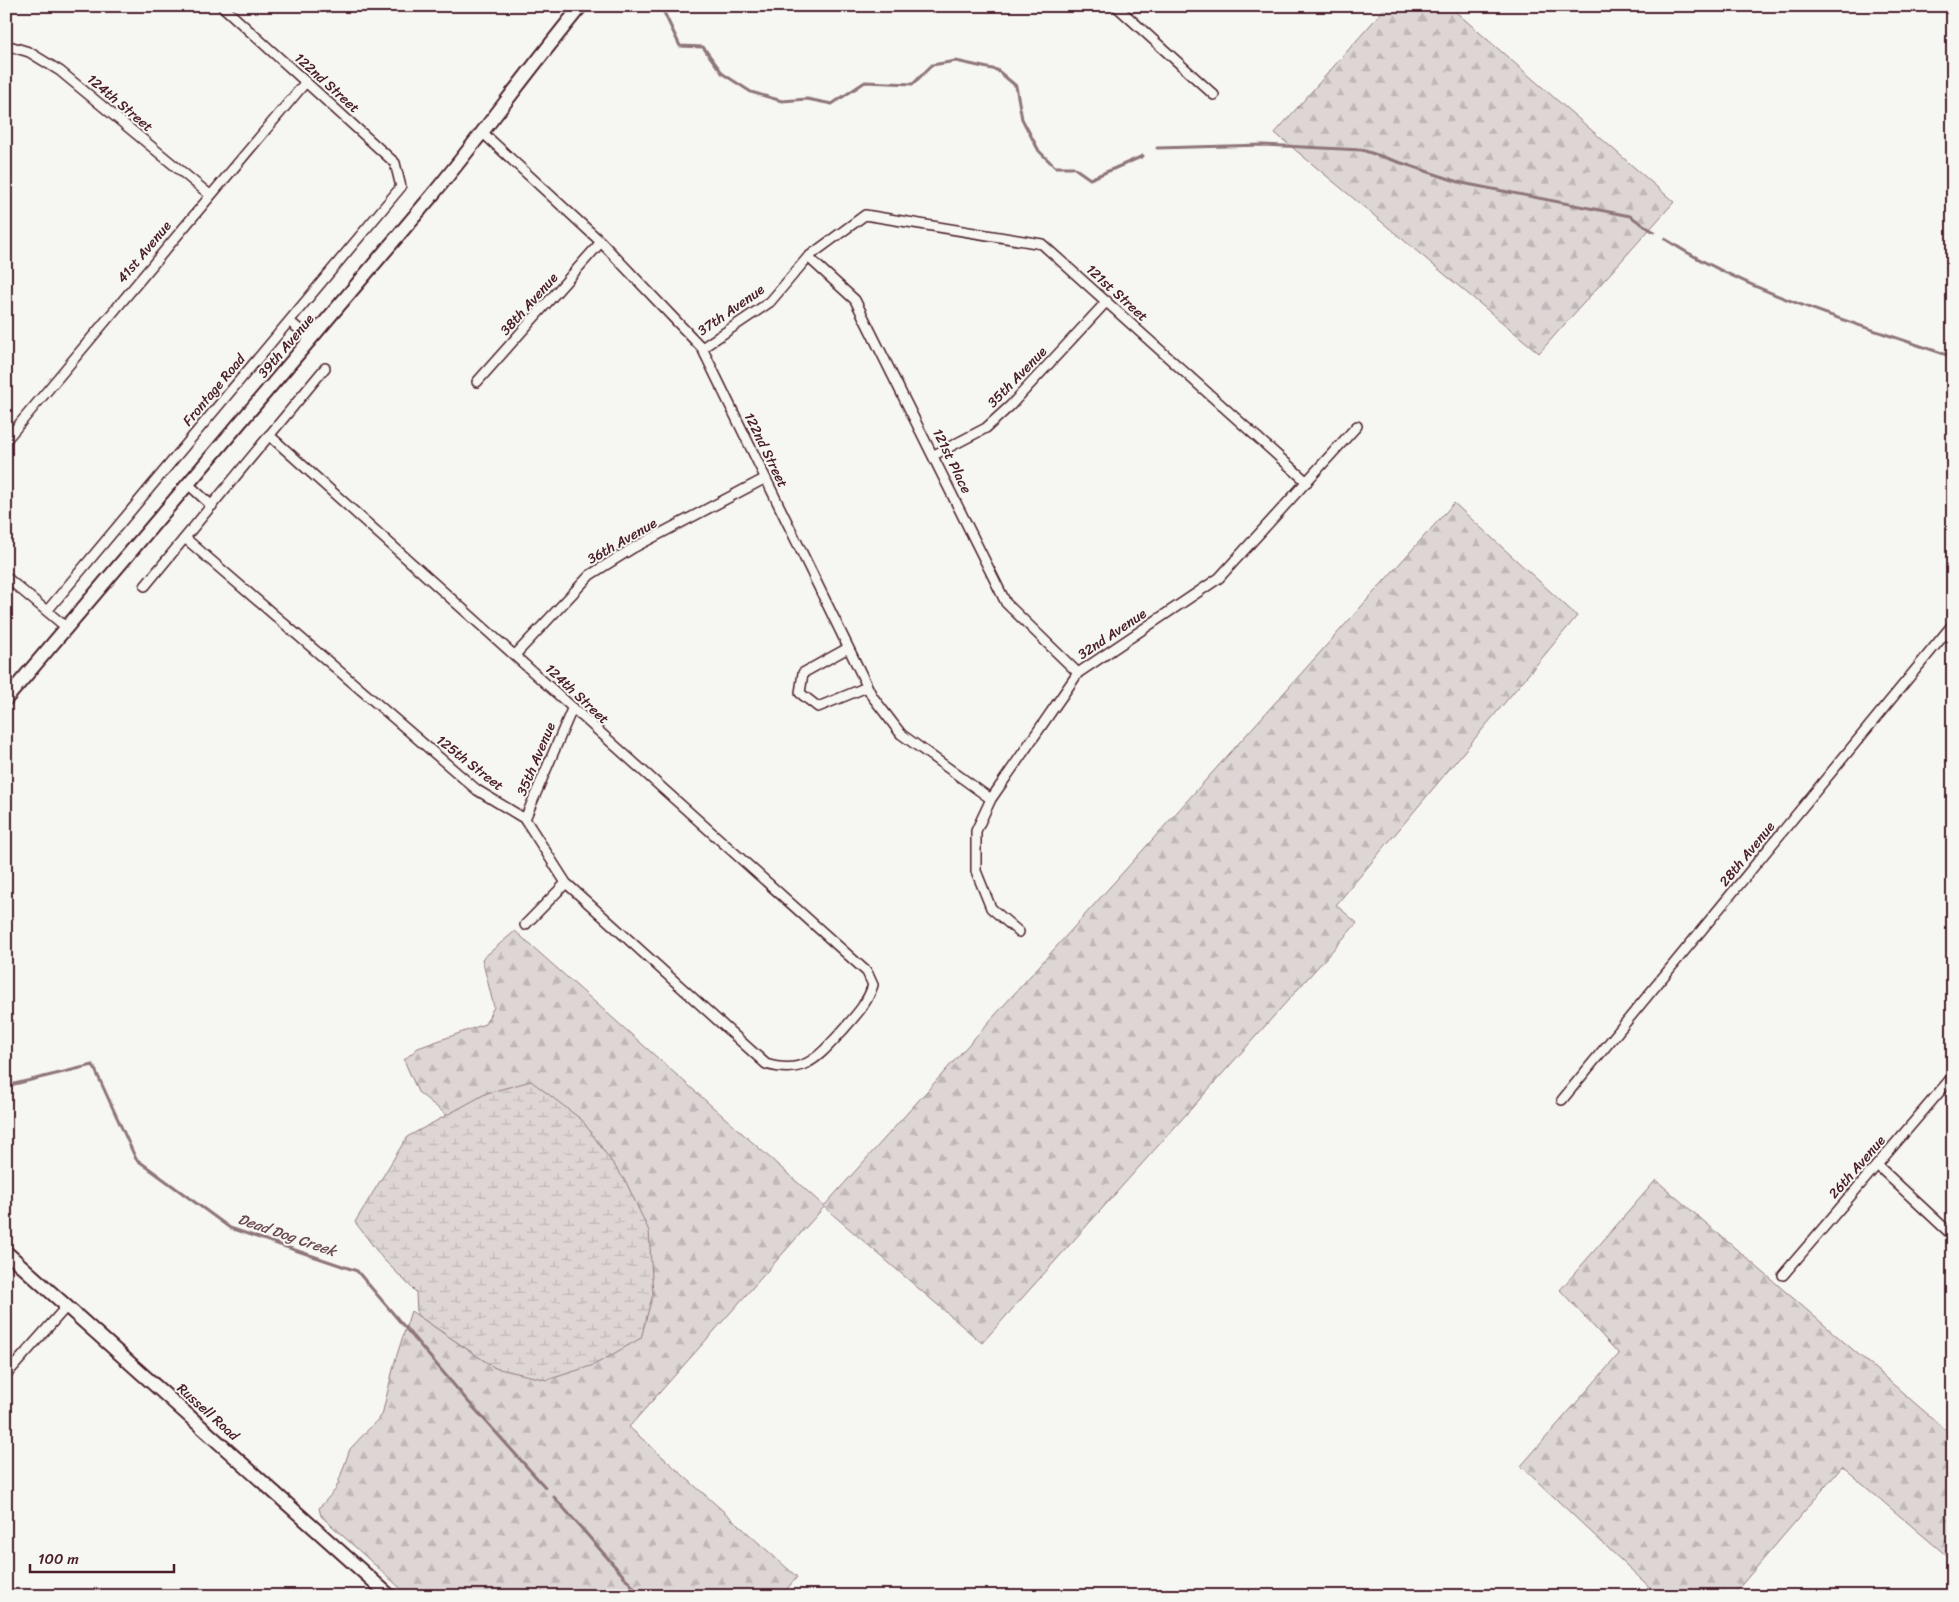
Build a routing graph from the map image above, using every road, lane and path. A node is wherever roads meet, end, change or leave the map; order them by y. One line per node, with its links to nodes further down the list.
1 (222, 6): 5 (street, 122nd Street)
2 (581, 6): 7 (main road, 39th Avenue)
3 (1116, 6): 6 (street)
4 (6, 45): 9 (street, 124th Street)
5 (305, 83): 8 (street, 122nd Street); 9 (street, 41st Avenue)
6 (1214, 95)
7 (484, 133): 11 (street, 122nd Street); 15 (main road, 39th Avenue)
8 (401, 188): 14 (street, Frontage Road)
9 (210, 195): 21 (street, 41st Avenue)
10 (865, 215): 12 (street, 37th Avenue); 13 (street, 121st Street)
11 (601, 242): 16 (street, 122nd Street); 18 (street, 38th Avenue)
12 (808, 257): 16 (street, 37th Avenue); 22 (street, 121st Place)
13 (1107, 302): 22 (street, 35th Avenue); 24 (street, 121st Street)
14 (289, 321): 15 (street); 30 (street, Frontage Road)
15 (311, 339): 25 (main road, 39th Avenue)
16 (702, 348): 23 (street, 122nd Street)
17 (324, 368): 20 (street)
18 (477, 382)
19 (1357, 426): 24 (street, 32nd Avenue)
20 (269, 435): 26 (street); 34 (street, 124th Street)
21 (6, 440)
22 (934, 455): 35 (street, 121st Place)
23 (764, 479): 33 (street, 122nd Street); 34 (street, 36th Avenue)
24 (1306, 482): 35 (street, 32nd Avenue)
25 (188, 484): 26 (street); 32 (main road, 39th Avenue)
26 (212, 506): 27 (street)
27 (185, 538): 29 (street); 40 (street, 125th Street)
28 (6, 577): 30 (street)
29 (145, 586)
30 (48, 611): 32 (street)
31 (1953, 624): 46 (street, 28th Avenue)
32 (67, 628): 37 (main road, 39th Avenue)
33 (848, 648): 36 (street, 122nd Street); 36 (street)
34 (515, 655): 38 (street, 124th Street)
35 (1078, 673): 39 (street, 32nd Avenue)
36 (867, 687): 39 (street, 122nd Street)
37 (6, 698)
38 (572, 709): 40 (street, 35th Avenue); 44 (street, 124th Street)
39 (991, 799): 43 (street, 32nd Avenue)
40 (525, 819): 41 (street, 125th Street)
41 (566, 883): 42 (street); 44 (street, 125th Street)
42 (525, 925)
43 (1018, 932)
44 (766, 1064)
45 (1953, 1076): 47 (street, 26th Avenue)
46 (1562, 1100)
47 (1877, 1165): 48 (street); 50 (street, 26th Avenue)
48 (1953, 1236)
49 (6, 1252): 51 (main road, Russell Road)
50 (1782, 1275)
51 (67, 1306): 52 (street); 53 (main road, Russell Road)
52 (6, 1375)
53 (390, 1596)

